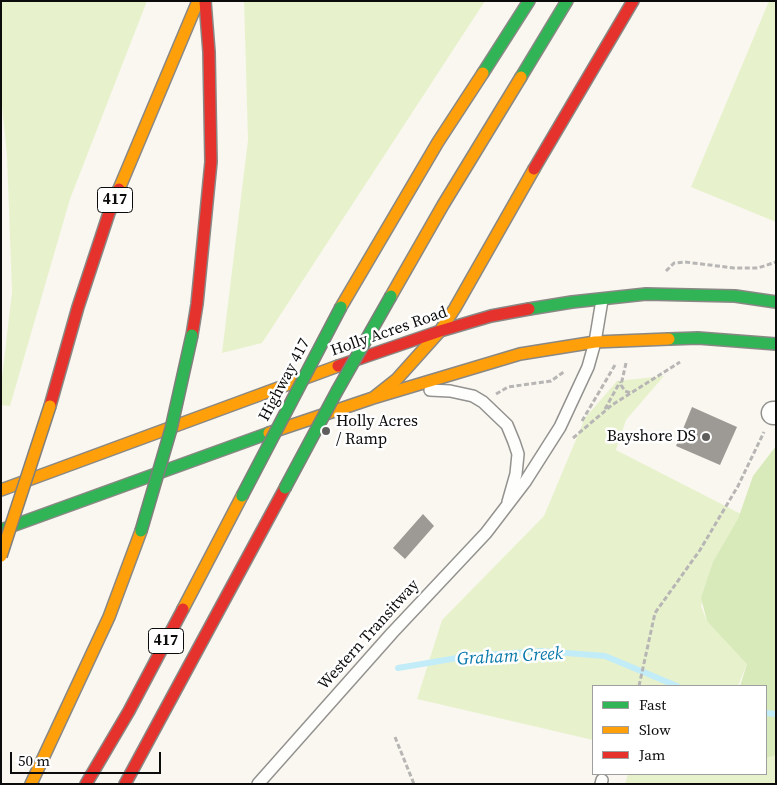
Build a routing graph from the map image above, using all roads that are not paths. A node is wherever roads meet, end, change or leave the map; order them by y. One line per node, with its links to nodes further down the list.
1 (198, 1): 16 (main road, 417, bridge)
2 (205, 1): 17 (main road, bridge)
3 (529, 1): 18 (main road, Highway 417 / 417, bridge)
4 (566, 1): 19 (main road, bridge)
5 (633, 1): 8 (main road)
6 (602, 298): 7 (main road, Holly Acres Road); 8 (main road, Holly Acres Road); 9 (lane, Western Transitway)
7 (776, 302)
8 (440, 331): 12 (main road); 13 (main road, Holly Acres Road)
9 (595, 342): 10 (main road); 11 (main road); 14 (lane, Western Transitway)
10 (776, 344)
11 (398, 389): 12 (main road); 14 (lane, Western Transitway)
12 (373, 398): 15 (main road)
13 (1, 490)
14 (506, 509): 20 (lane, Western Transitway)
15 (1, 530)
16 (1, 556)
17 (31, 784)
18 (86, 784)
19 (125, 784)
20 (258, 784)

